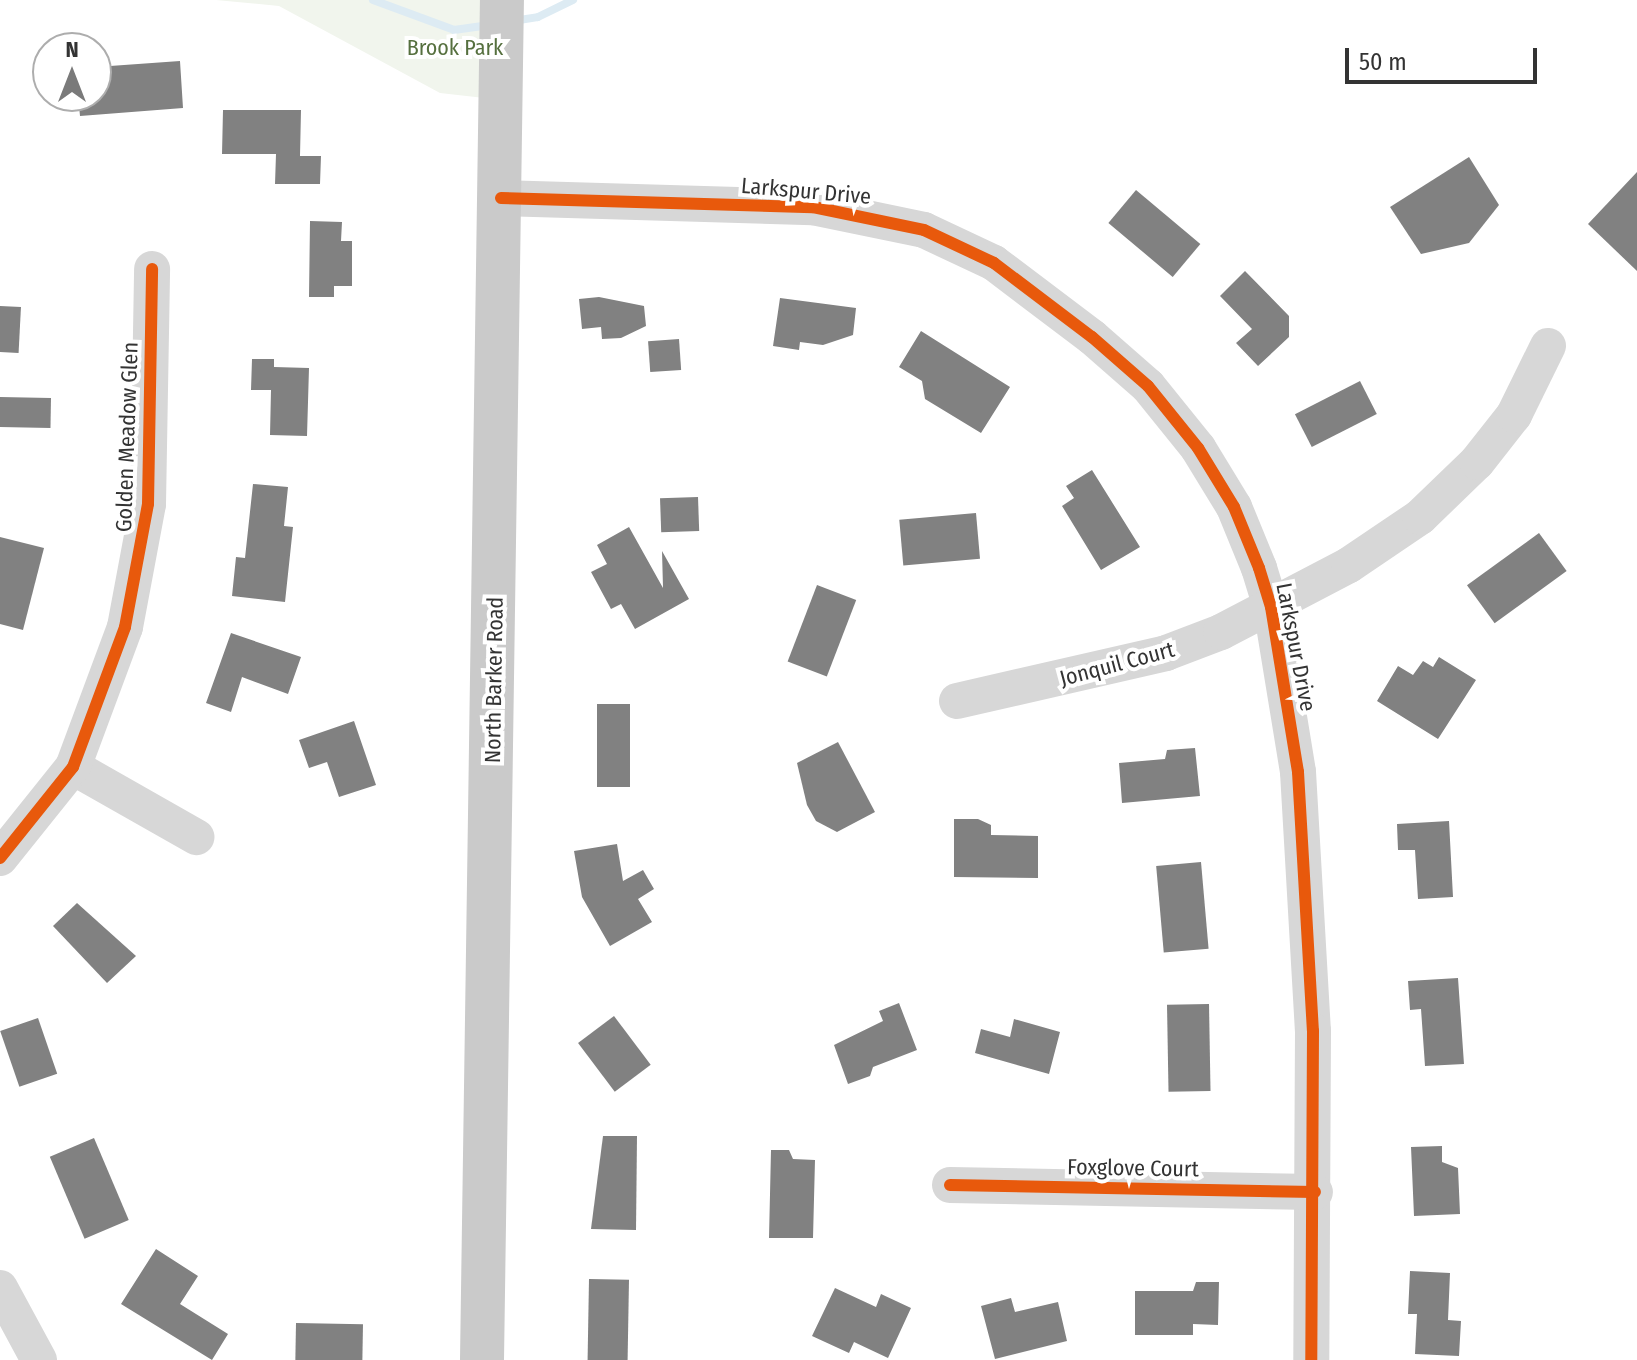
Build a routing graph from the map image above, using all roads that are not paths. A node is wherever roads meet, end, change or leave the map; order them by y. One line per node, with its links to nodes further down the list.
1 (502, 16): 2 (main road, North Barker Road)
2 (501, 198): 5 (street, Larkspur Drive); 14 (main road, North Barker Road)
3 (152, 269): 7 (street, Golden Meadow Glen)
4 (1548, 346): 5 (street, Jonquil Court)
5 (1271, 607): 6 (street, Jonquil Court); 11 (street, Larkspur Drive)
6 (957, 701)
7 (73, 767): 8 (street); 9 (street, Golden Meadow Glen)
8 (196, 837)
9 (0, 858)
10 (950, 1185): 11 (street, Foxglove Court)
11 (1315, 1192): 15 (street, Larkspur Drive)
12 (0, 1288): 13 (street)
13 (39, 1360)
14 (482, 1360)
15 (1311, 1360)

